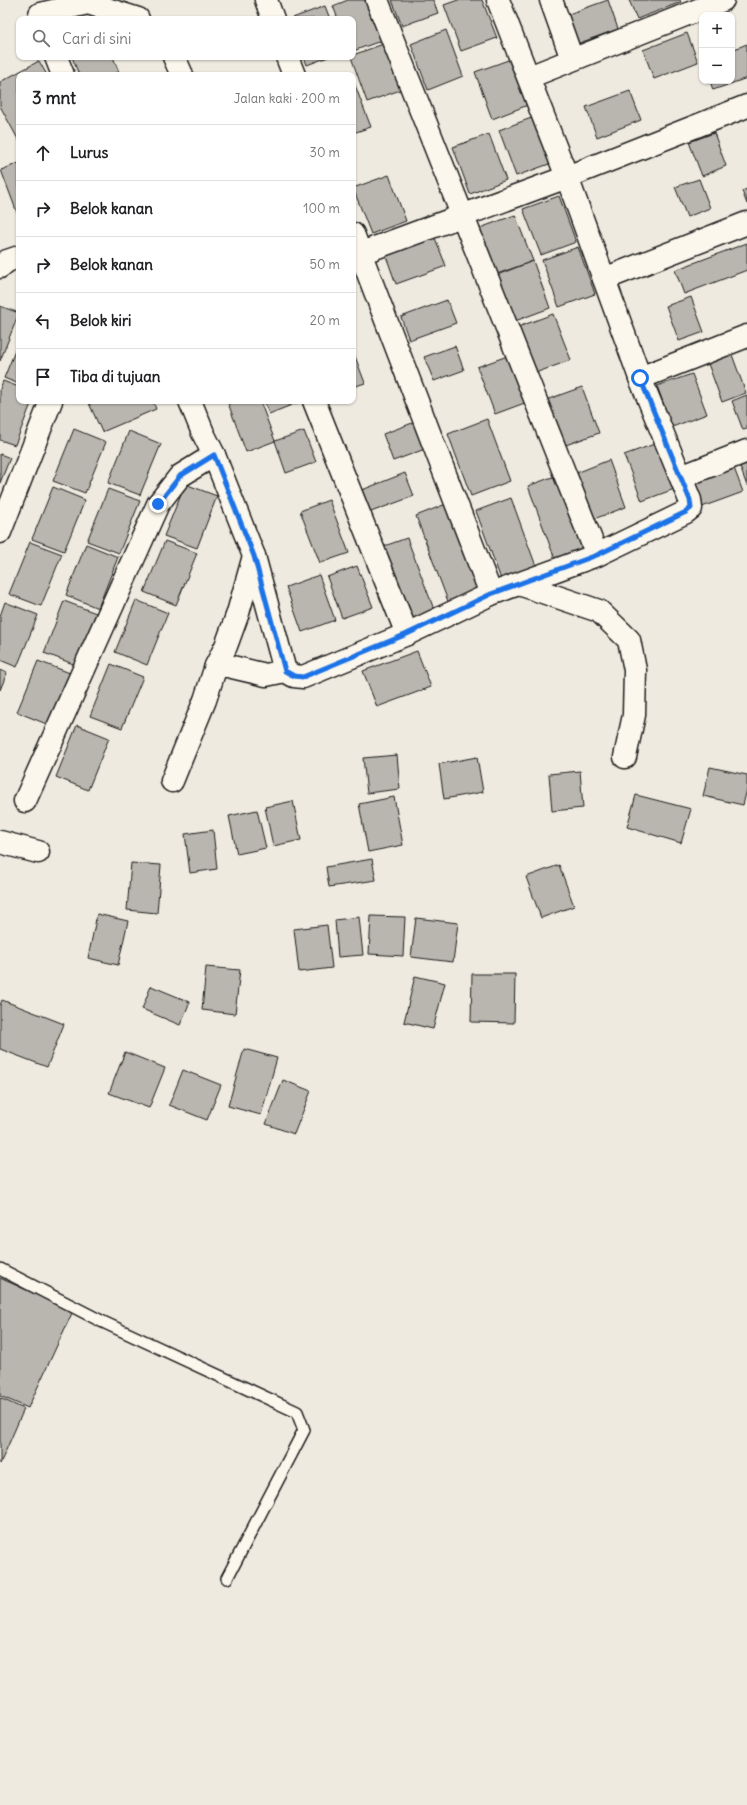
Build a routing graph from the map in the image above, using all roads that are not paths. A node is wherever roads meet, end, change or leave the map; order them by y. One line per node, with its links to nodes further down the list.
1 (266, 0): 8 (street)
2 (377, 0): 19 (street)
3 (498, 0): 16 (street)
4 (551, 0): 9 (street)
5 (723, 0): 9 (street)
6 (39, 11): 7 (street)
7 (129, 16)
8 (272, 16)
9 (572, 59): 16 (street)
10 (57, 60): 13 (street)
11 (175, 60): 14 (street)
12 (288, 60): 15 (street)
13 (62, 72)
14 (181, 72)
15 (293, 72)
16 (529, 77): 18 (street)
17 (747, 106): 18 (street)
18 (567, 177): 19 (street); 25 (street)
19 (462, 216): 21 (street); 35 (street)
20 (747, 223): 25 (street)
21 (356, 248)
22 (356, 251): 38 (street)
23 (16, 258): 24 (street)
24 (0, 267)
25 (604, 279): 27 (street)
26 (747, 336): 27 (street)
27 (640, 378): 33 (street)
28 (49, 404): 34 (street)
29 (191, 404): 32 (street)
30 (315, 404): 39 (street)
31 (747, 451): 33 (street)
32 (214, 455): 36 (street); 44 (street)
33 (681, 477): 35 (street)
34 (0, 532)
35 (597, 555): 37 (street)
36 (254, 556): 40 (street); 41 (street)
37 (519, 584): 38 (street); 42 (street)
38 (491, 594): 39 (street)
39 (407, 634): 41 (street)
40 (216, 666): 41 (street); 43 (street)
41 (285, 671)
42 (625, 757)
43 (172, 781)
44 (24, 801)
45 (0, 842): 46 (street)
46 (38, 852)
47 (0, 1269): 48 (lane)
48 (227, 1578)

